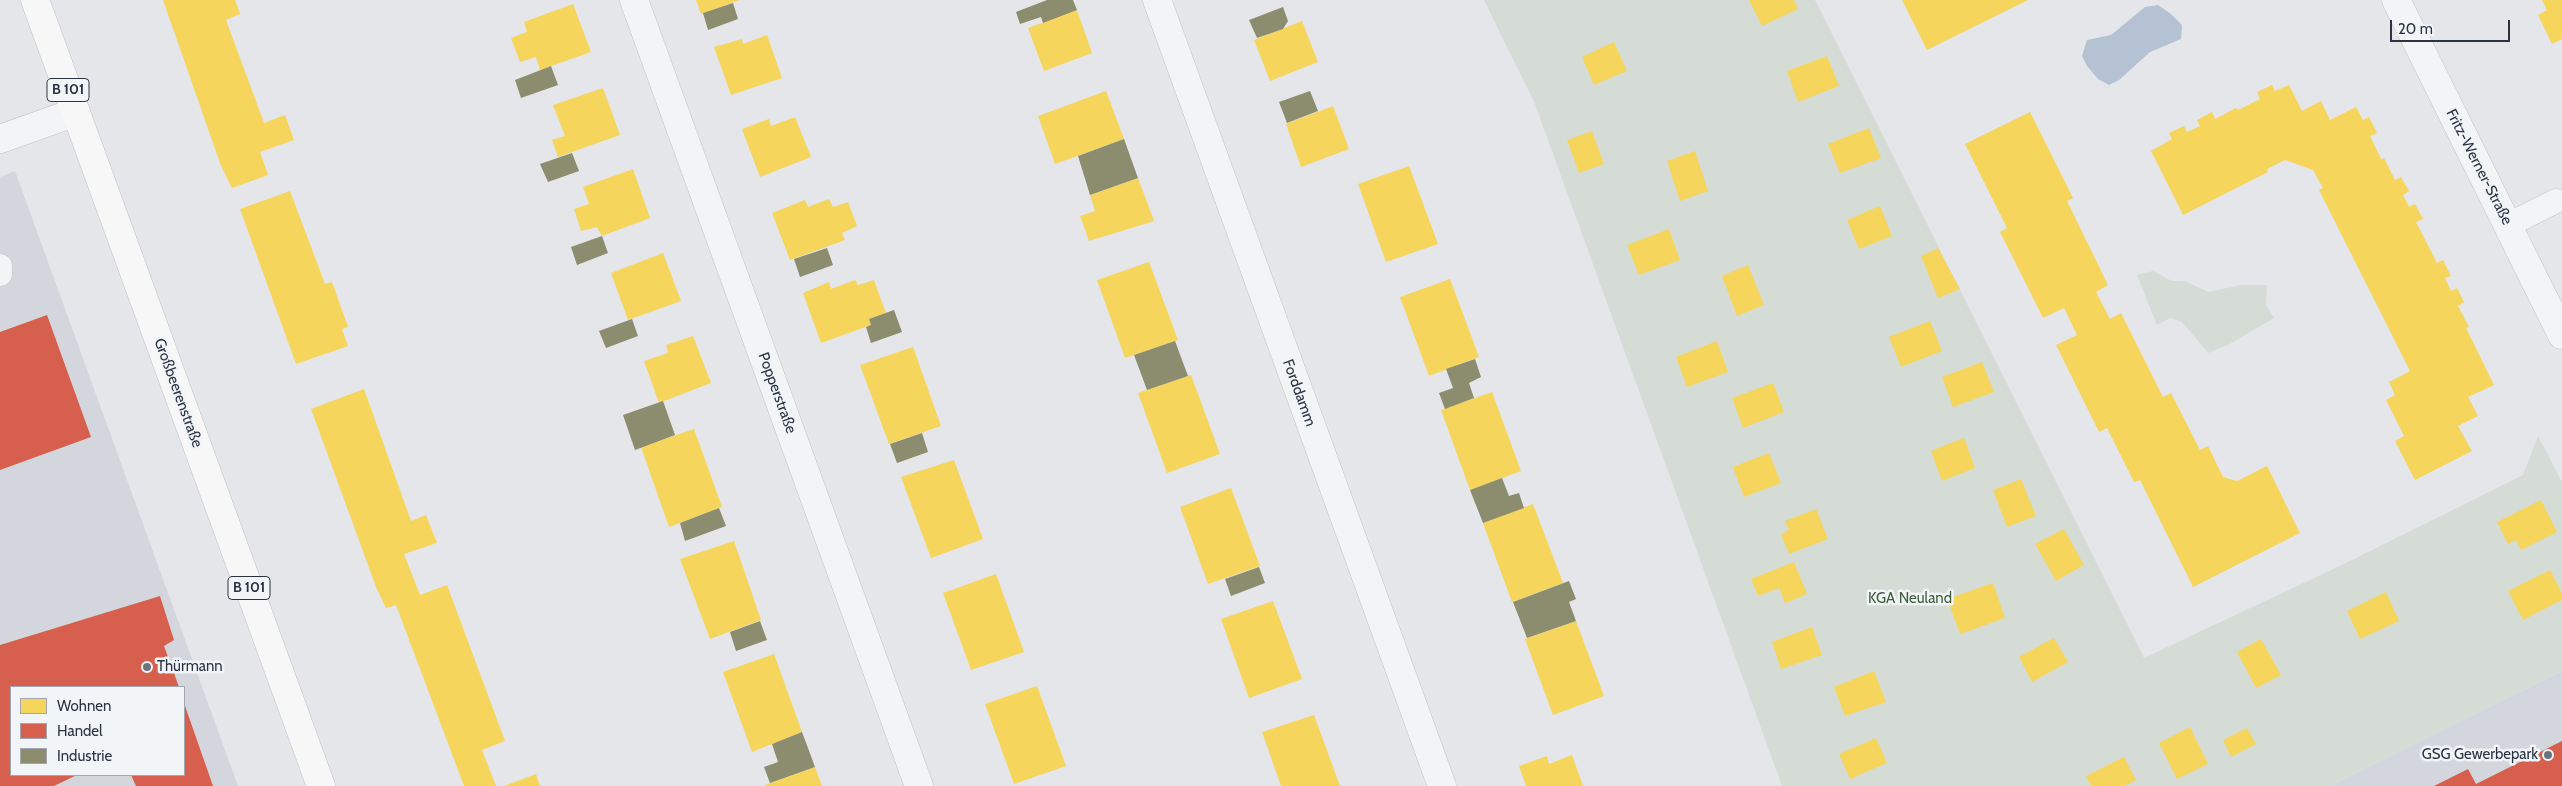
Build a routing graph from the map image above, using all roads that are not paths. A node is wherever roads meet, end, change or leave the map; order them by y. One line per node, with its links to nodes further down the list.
1 (35, 0): 5 (main road, Großbeerenstraße / B 101)
2 (634, 0): 13 (street, Popperstraße)
3 (1157, 0): 14 (street, Forddamm)
4 (2401, 2): 8 (street, Fritz-Werner-Straße)
5 (76, 112): 6 (street); 12 (main road, Großbeerenstraße / B 101)
6 (0, 139)
7 (2556, 202): 8 (lane)
8 (2508, 225): 11 (street, Fritz-Werner-Straße)
9 (0, 266): 10 (lane)
10 (0, 274)
11 (2562, 335)
12 (321, 786)
13 (919, 786)
14 (1442, 786)

